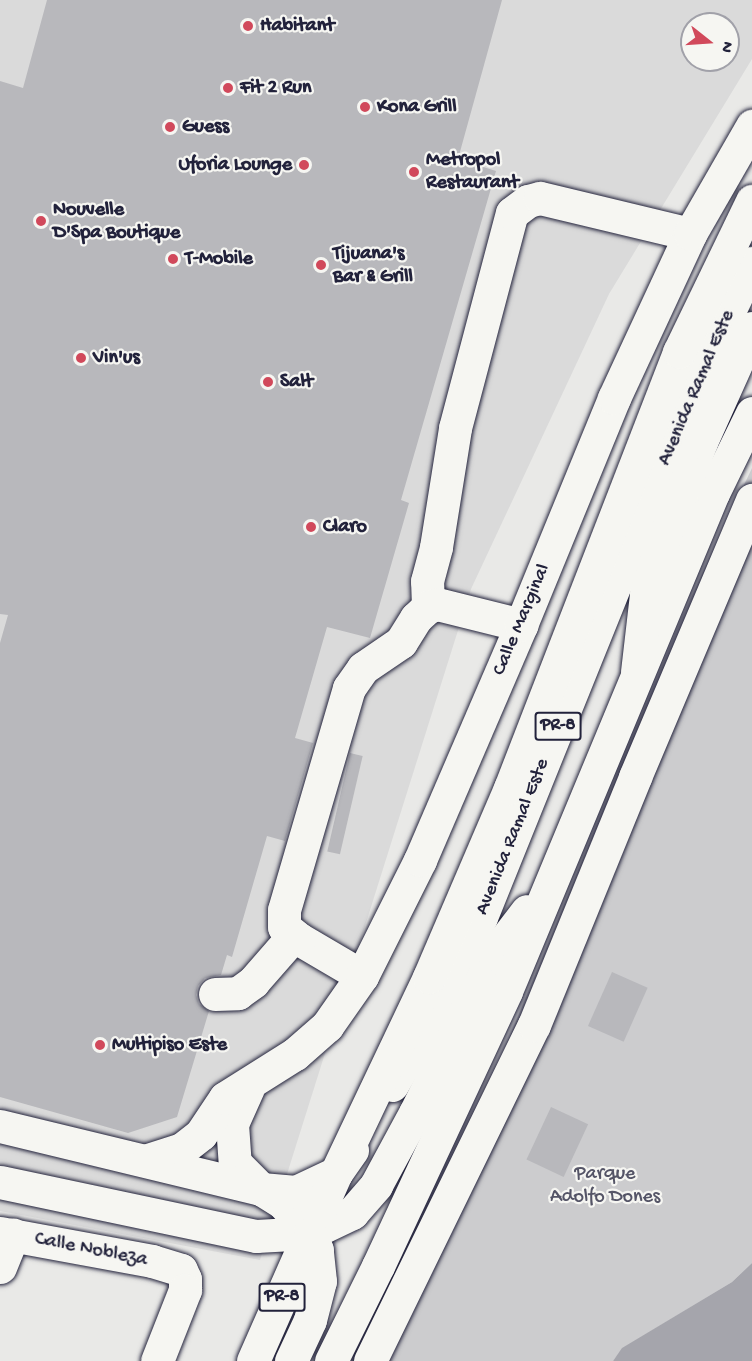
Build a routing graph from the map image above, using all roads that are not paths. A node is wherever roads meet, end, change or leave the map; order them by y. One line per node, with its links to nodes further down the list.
1 (752, 126): 3 (main road, Calle Marginal)
2 (752, 201): 18 (main road)
3 (690, 234): 8 (main road); 9 (main road, Calle Marginal)
4 (752, 263): 18 (main road, Avenida Ramal Este / PR-8)
5 (752, 328): 10 (main road)
6 (752, 413): 10 (main road, PR-8)
7 (752, 500): 28 (main road)
8 (428, 607): 9 (main road); 12 (main road)
9 (521, 625): 13 (main road, Calle Marginal)
10 (637, 672): 11 (main road, PR-8)
11 (558, 869): 21 (main road); 27 (main road, PR-8)
12 (294, 935): 13 (main road); 14 (main road)
13 (362, 976): 15 (main road, Calle Marginal)
14 (215, 994)
15 (251, 1080): 17 (main road, Calle Marginal); 20 (main road)
16 (0, 1126): 17 (main road)
17 (148, 1160): 20 (main road)
18 (336, 1173): 20 (main road); 21 (main road, Avenida Ramal Este / PR-8)
19 (0, 1182): 21 (main road)
20 (261, 1189): 21 (main road)
21 (310, 1233): 25 (main road, Avenida Ramal Este / PR-8); 26 (main road)
22 (6, 1234): 23 (main road); 24 (main road, Calle Nobleza)
23 (0, 1267)
24 (157, 1361)
25 (253, 1361)
26 (291, 1361)
27 (330, 1361)
28 (370, 1361)

